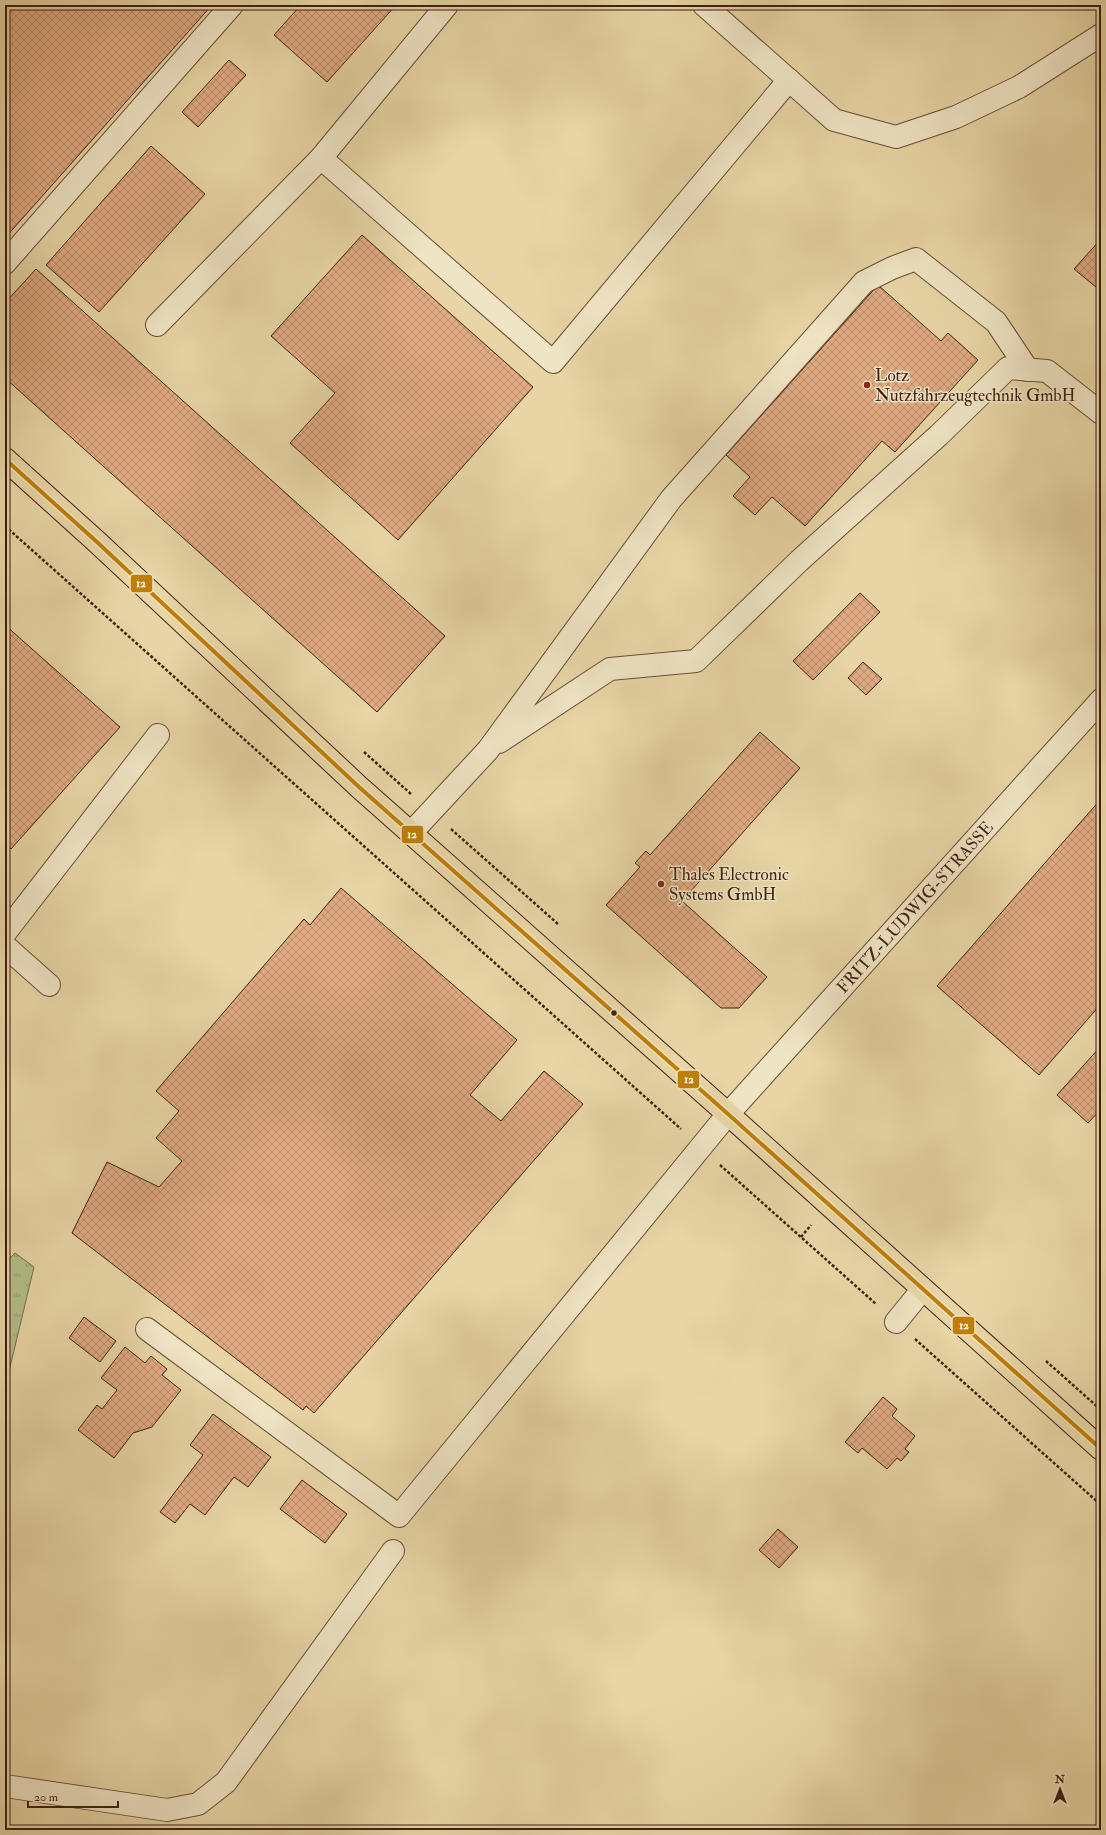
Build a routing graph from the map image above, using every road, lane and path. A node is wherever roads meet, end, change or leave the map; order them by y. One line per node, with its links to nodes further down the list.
1 (232, 5): 7 (street)
2 (448, 5): 6 (street)
3 (704, 5): 5 (street)
4 (1101, 35): 5 (street)
5 (789, 80): 6 (street)
6 (321, 158): 8 (street)
7 (5, 263)
8 (156, 325)
9 (1028, 370): 10 (street); 15 (street); 15 (street)
10 (1101, 413)
11 (5, 459): 16 (main road)
12 (5, 526): 21 (path)
13 (1101, 700): 20 (street, FRITZ-LUDWIG-STRASSE)
14 (158, 735): 17 (street)
15 (488, 750): 16 (street)
16 (411, 832): 20 (main road)
17 (5, 933)
18 (5, 946): 19 (street)
19 (49, 985)
20 (728, 1114): 21 (street, FRITZ-LUDWIG-STRASSE); 22 (main road)
21 (700, 1147): 23 (path); 24 (street, FRITZ-LUDWIG-STRASSE)
22 (922, 1290): 23 (street); 25 (main road)
23 (896, 1322): 26 (path)
24 (147, 1329)
25 (1101, 1449)
26 (1101, 1505)
27 (393, 1551): 28 (street)
28 (5, 1786)

